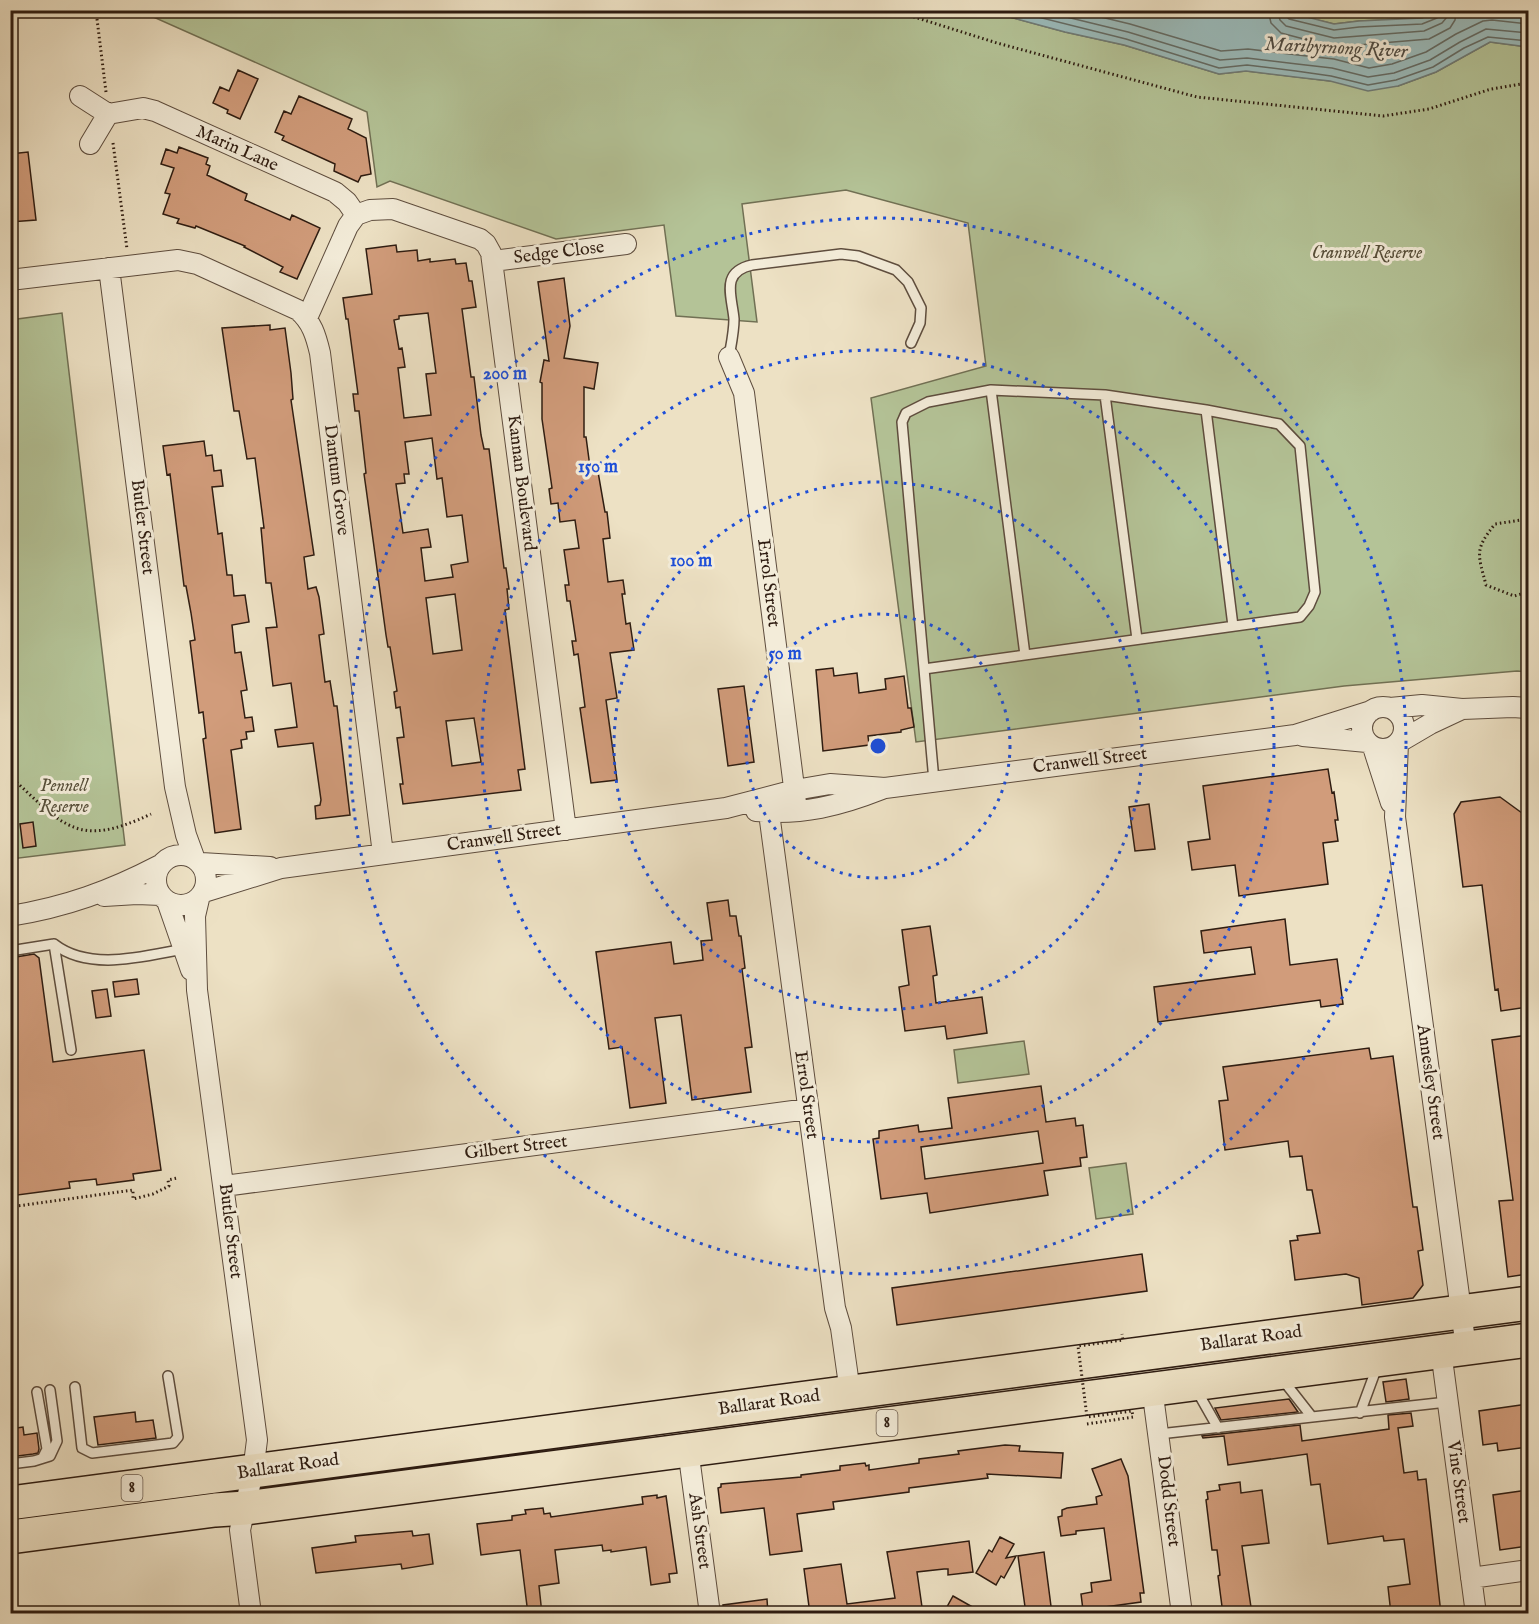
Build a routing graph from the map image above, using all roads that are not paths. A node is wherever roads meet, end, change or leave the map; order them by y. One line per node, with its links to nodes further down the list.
1 (80, 96): 2 (street)
2 (108, 114): 3 (street); 4 (street, Marin Lane)
3 (90, 144)
4 (356, 215): 6 (street, Kannan Boulevard); 9 (street)
5 (626, 244): 6 (street, Sedge Close)
6 (493, 261): 32 (street, Kannan Boulevard)
7 (109, 268): 8 (street); 9 (street); 26 (street, Butler Street)
8 (10, 280)
9 (307, 318): 33 (street, Dantum Grove)
10 (911, 343): 11 (lane)
11 (729, 357): 28 (street, Errol Street)
12 (991, 390): 13 (lane); 17 (lane); 18 (lane)
13 (1105, 395): 14 (lane); 16 (lane)
14 (1206, 410): 15 (lane); 15 (lane)
15 (1233, 626): 16 (lane)
16 (1137, 639): 17 (lane)
17 (1024, 655): 18 (lane)
18 (924, 669): 25 (lane)
19 (1528, 708): 20 (street, Cranwell Street)
20 (1462, 709): 21 (street, Cranwell Street); 23 (street, Cranwell Street)
21 (1381, 710): 22 (street, Cranwell Street); 23 (street); 24 (street)
22 (1294, 735): 24 (street, Cranwell Street); 25 (street, Cranwell Street)
23 (1400, 742): 24 (street); 31 (street, Annesley Street)
24 (1370, 745): 31 (street, Annesley Street)
25 (934, 782): 27 (street, Cranwell Street)
26 (175, 786): 34 (street, Butler Street); 35 (street, Butler Street)
27 (885, 788): 28 (street, Cranwell Street); 30 (street, Cranwell Street)
28 (795, 790): 29 (street, Cranwell Street); 30 (street, Errol Street)
29 (767, 805): 30 (street, Cranwell Street); 32 (street, Cranwell Street); 45 (street, Errol Street)
30 (797, 811)
31 (1395, 817): 48 (street, Annesley Street)
32 (566, 830): 33 (street, Cranwell Street)
33 (383, 854): 36 (street, Cranwell Street)
34 (198, 860): 35 (street); 36 (street, Cranwell Street); 37 (street)
35 (163, 862): 38 (street); 39 (street)
36 (281, 868): 37 (street, Cranwell Street)
37 (201, 895): 39 (street); 42 (street, Butler Street)
38 (89, 898): 39 (street); 40 (street)
39 (164, 898): 42 (street, Butler Street)
40 (10, 916)
41 (54, 944): 42 (lane); 43 (lane); 44 (lane)
42 (190, 949): 46 (street, Butler Street)
43 (10, 951)
44 (71, 1050)
45 (808, 1109): 46 (street, Gilbert Street); 59 (street, Errol Street)
46 (224, 1186): 68 (street, Butler Street)
47 (1528, 1303): 48 (highway, Ballarat Road / 8)
48 (1461, 1311): 50 (street, Annesley Street); 59 (highway, Ballarat Road / 8)
49 (1528, 1340): 50 (highway, Ballarat Road / 8)
50 (1454, 1349): 51 (highway, Ballarat Road / 8); 60 (street, Vine Street)
51 (1381, 1358): 52 (highway, Ballarat Road / 8); 61 (lane)
52 (1276, 1372): 54 (highway, Ballarat Road / 8); 62 (lane)
53 (168, 1376): 55 (lane)
54 (1192, 1383): 56 (highway, Ballarat Road / 8); 63 (lane)
55 (75, 1387)
56 (1152, 1388): 64 (street, Dodd Street); 65 (highway, Ballarat Road / 8)
57 (50, 1390): 66 (lane)
58 (37, 1392): 66 (lane)
59 (850, 1392): 68 (highway, Ballarat Road / 8)
60 (1447, 1402): 61 (lane); 73 (street, Vine Street)
61 (1360, 1413): 62 (lane)
62 (1312, 1417): 63 (lane)
63 (1218, 1428): 64 (lane)
64 (1159, 1434): 76 (street, Dodd Street)
65 (688, 1449): 70 (highway, Ballarat Road / 8); 75 (street, Ash Street)
66 (41, 1459): 67 (lane)
67 (10, 1464)
68 (254, 1472): 69 (highway, Ballarat Road / 8); 70 (street, Butler Street)
69 (10, 1503)
70 (246, 1508): 71 (highway, Ballarat Road / 8); 74 (street, Butler Street)
71 (10, 1537)
72 (1528, 1570): 73 (street)
73 (1471, 1578): 77 (street, Vine Street)
74 (251, 1614)
75 (710, 1614)
76 (1182, 1614)
77 (1476, 1614)

